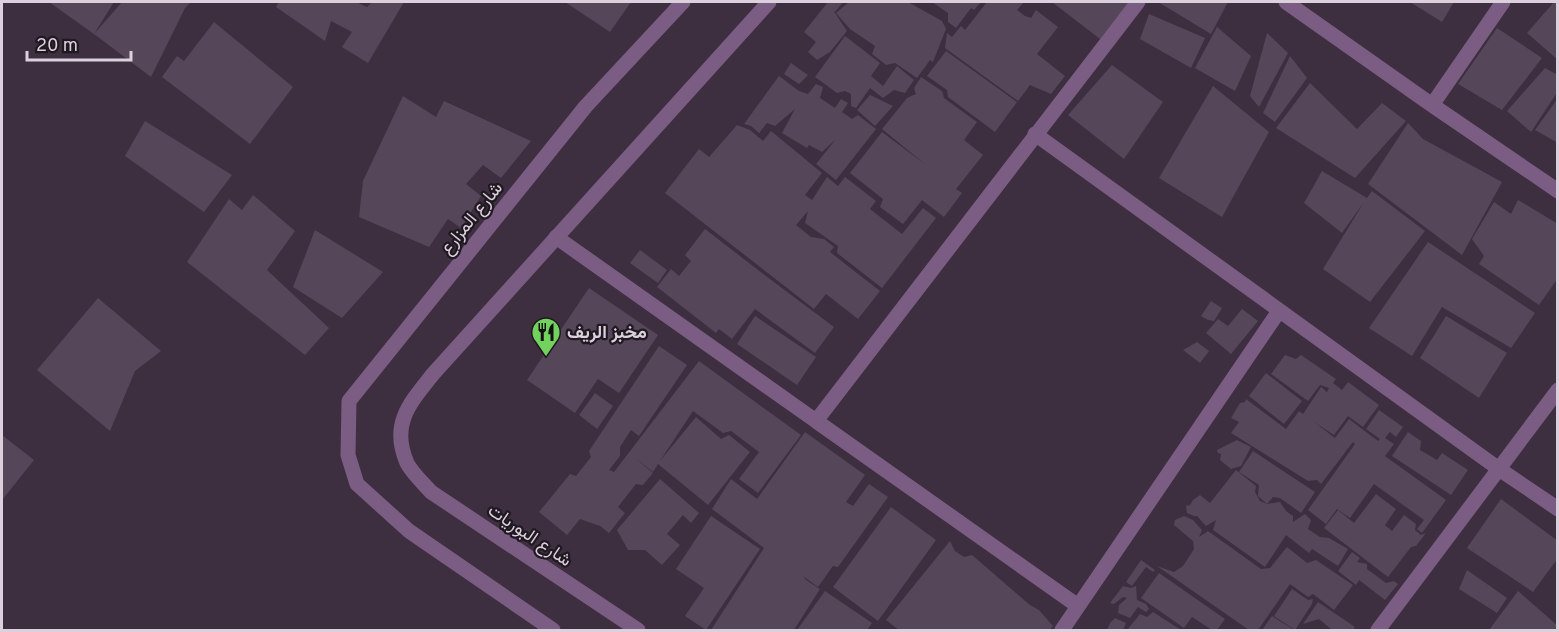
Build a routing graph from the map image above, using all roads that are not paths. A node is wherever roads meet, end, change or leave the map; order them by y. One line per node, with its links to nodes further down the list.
1 (683, 2): 17 (street, شارع المزارع)
2 (769, 2): 9 (street)
3 (1138, 2): 7 (street)
4 (1286, 2): 6 (street)
5 (1503, 2): 6 (street)
6 (1432, 105): 8 (street)
7 (1035, 134): 10 (street); 12 (street)
8 (1557, 191)
9 (556, 237): 12 (street); 16 (street, شارع البوريات)
10 (1279, 311): 13 (street); 15 (street)
11 (1557, 390): 13 (street)
12 (816, 420): 15 (street)
13 (1499, 469): 14 (street); 20 (street)
14 (1557, 509)
15 (1078, 606): 19 (street)
16 (615, 623): 18 (street, شارع البوريات)
17 (552, 630)
18 (638, 630)
19 (1062, 630)
20 (1378, 630)

